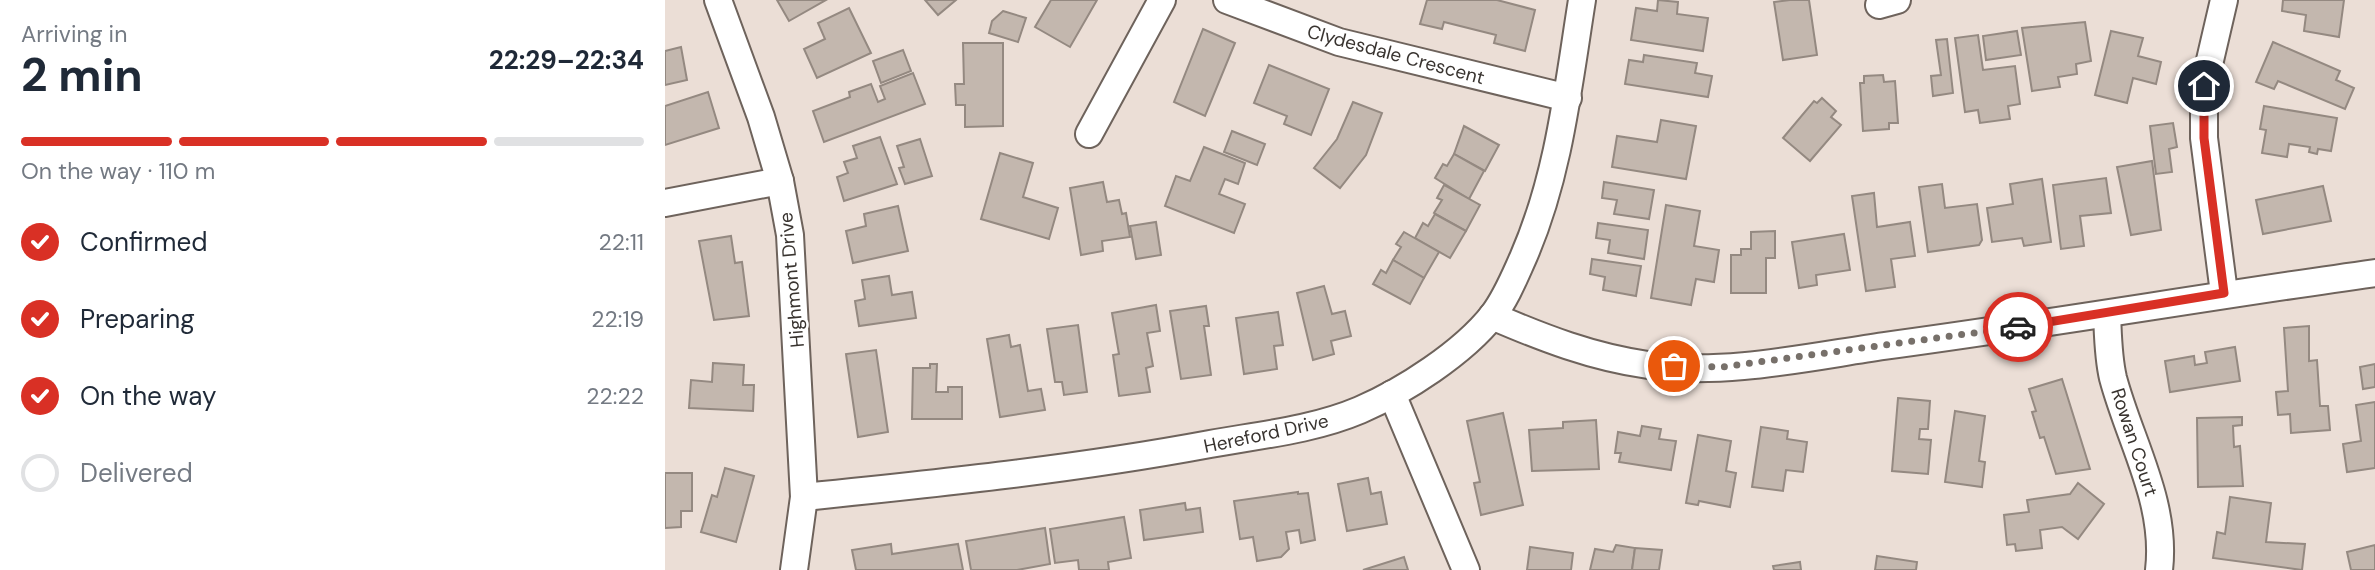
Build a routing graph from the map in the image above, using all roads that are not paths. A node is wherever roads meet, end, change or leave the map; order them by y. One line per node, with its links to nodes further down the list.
1 (718, 0): 8 (street, Highmont Drive)
2 (1162, 0): 7 (street)
3 (1227, 0): 6 (street, Clydesdale Crescent)
4 (1582, 0): 6 (street, Hereford Drive)
5 (2223, 0): 11 (street)
6 (1568, 98): 13 (street, Hereford Drive)
7 (1089, 134)
8 (780, 181): 9 (street); 15 (street, Highmont Drive)
9 (665, 204)
10 (2375, 273): 11 (street)
11 (2224, 293): 12 (street)
12 (2107, 314): 13 (street); 18 (street, Rowan Court)
13 (1492, 316): 14 (street, Hereford Drive)
14 (1392, 394): 15 (street, Hereford Drive); 17 (street)
15 (804, 497): 16 (street, Highmont Drive)
16 (794, 570)
17 (1466, 570)
18 (2159, 570)

